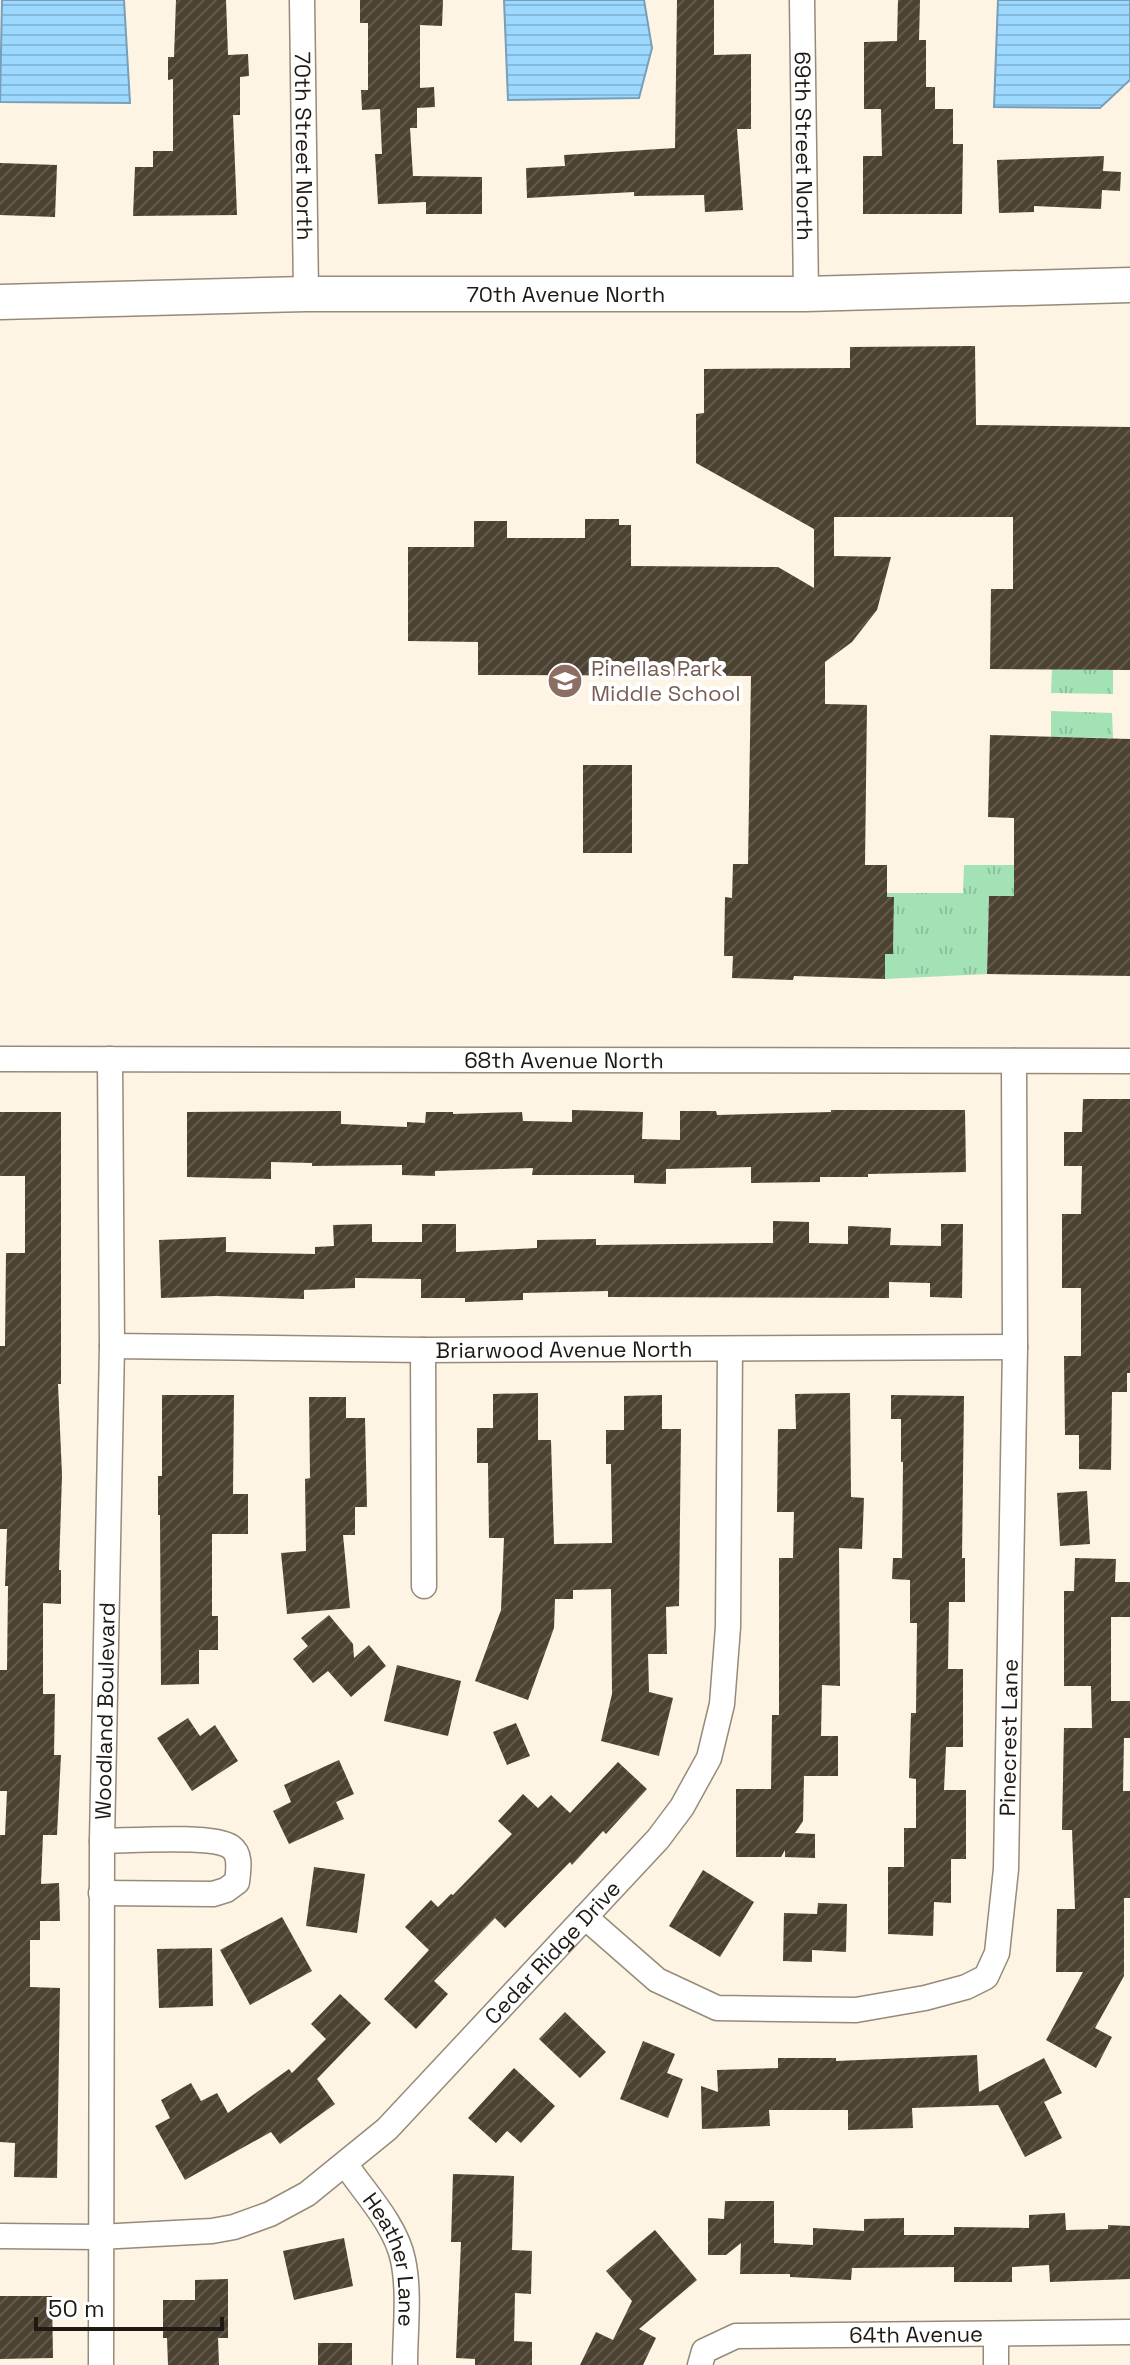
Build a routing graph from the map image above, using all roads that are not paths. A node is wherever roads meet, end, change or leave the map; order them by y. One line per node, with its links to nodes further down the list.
1 (302, 0): 4 (street, 70th Street North)
2 (802, 0): 5 (street, 69th Street North)
3 (1130, 285): 5 (street, 70th Avenue North)
4 (306, 294): 5 (street, 70th Avenue North); 6 (street, 70th Avenue North)
5 (806, 294)
6 (0, 302)
7 (0, 1059): 8 (street, 68th Avenue North)
8 (110, 1059): 9 (street, 68th Avenue North); 11 (street, Woodland Boulevard)
9 (1014, 1061): 10 (street, 68th Avenue North); 12 (street, Pinecrest Lane)
10 (1130, 1061)
11 (112, 1346): 14 (street, Briarwood Avenue North); 16 (street, Woodland Boulevard)
12 (1015, 1347): 13 (street, Briarwood Avenue North); 18 (street, Pinecrest Lane)
13 (730, 1349): 14 (street, Briarwood Avenue North); 18 (street, Cedar Ridge Drive)
14 (423, 1350): 15 (street)
15 (424, 1586)
16 (102, 1841): 17 (street, Woodland Boulevard); 17 (street)
17 (101, 1893): 21 (street, Woodland Boulevard)
18 (585, 1917): 19 (street, Cedar Ridge Drive)
19 (346, 2165): 21 (street, Cedar Ridge Drive); 26 (street, Heather Lane)
20 (0, 2236): 21 (street, Cedar Ridge Drive)
21 (99, 2237): 25 (street, Woodland Boulevard)
22 (1130, 2332): 23 (street, 64th Avenue)
23 (996, 2334): 24 (street, 64th Avenue); 27 (street)
24 (702, 2358)
25 (101, 2365)
26 (405, 2365)
27 (996, 2365)

